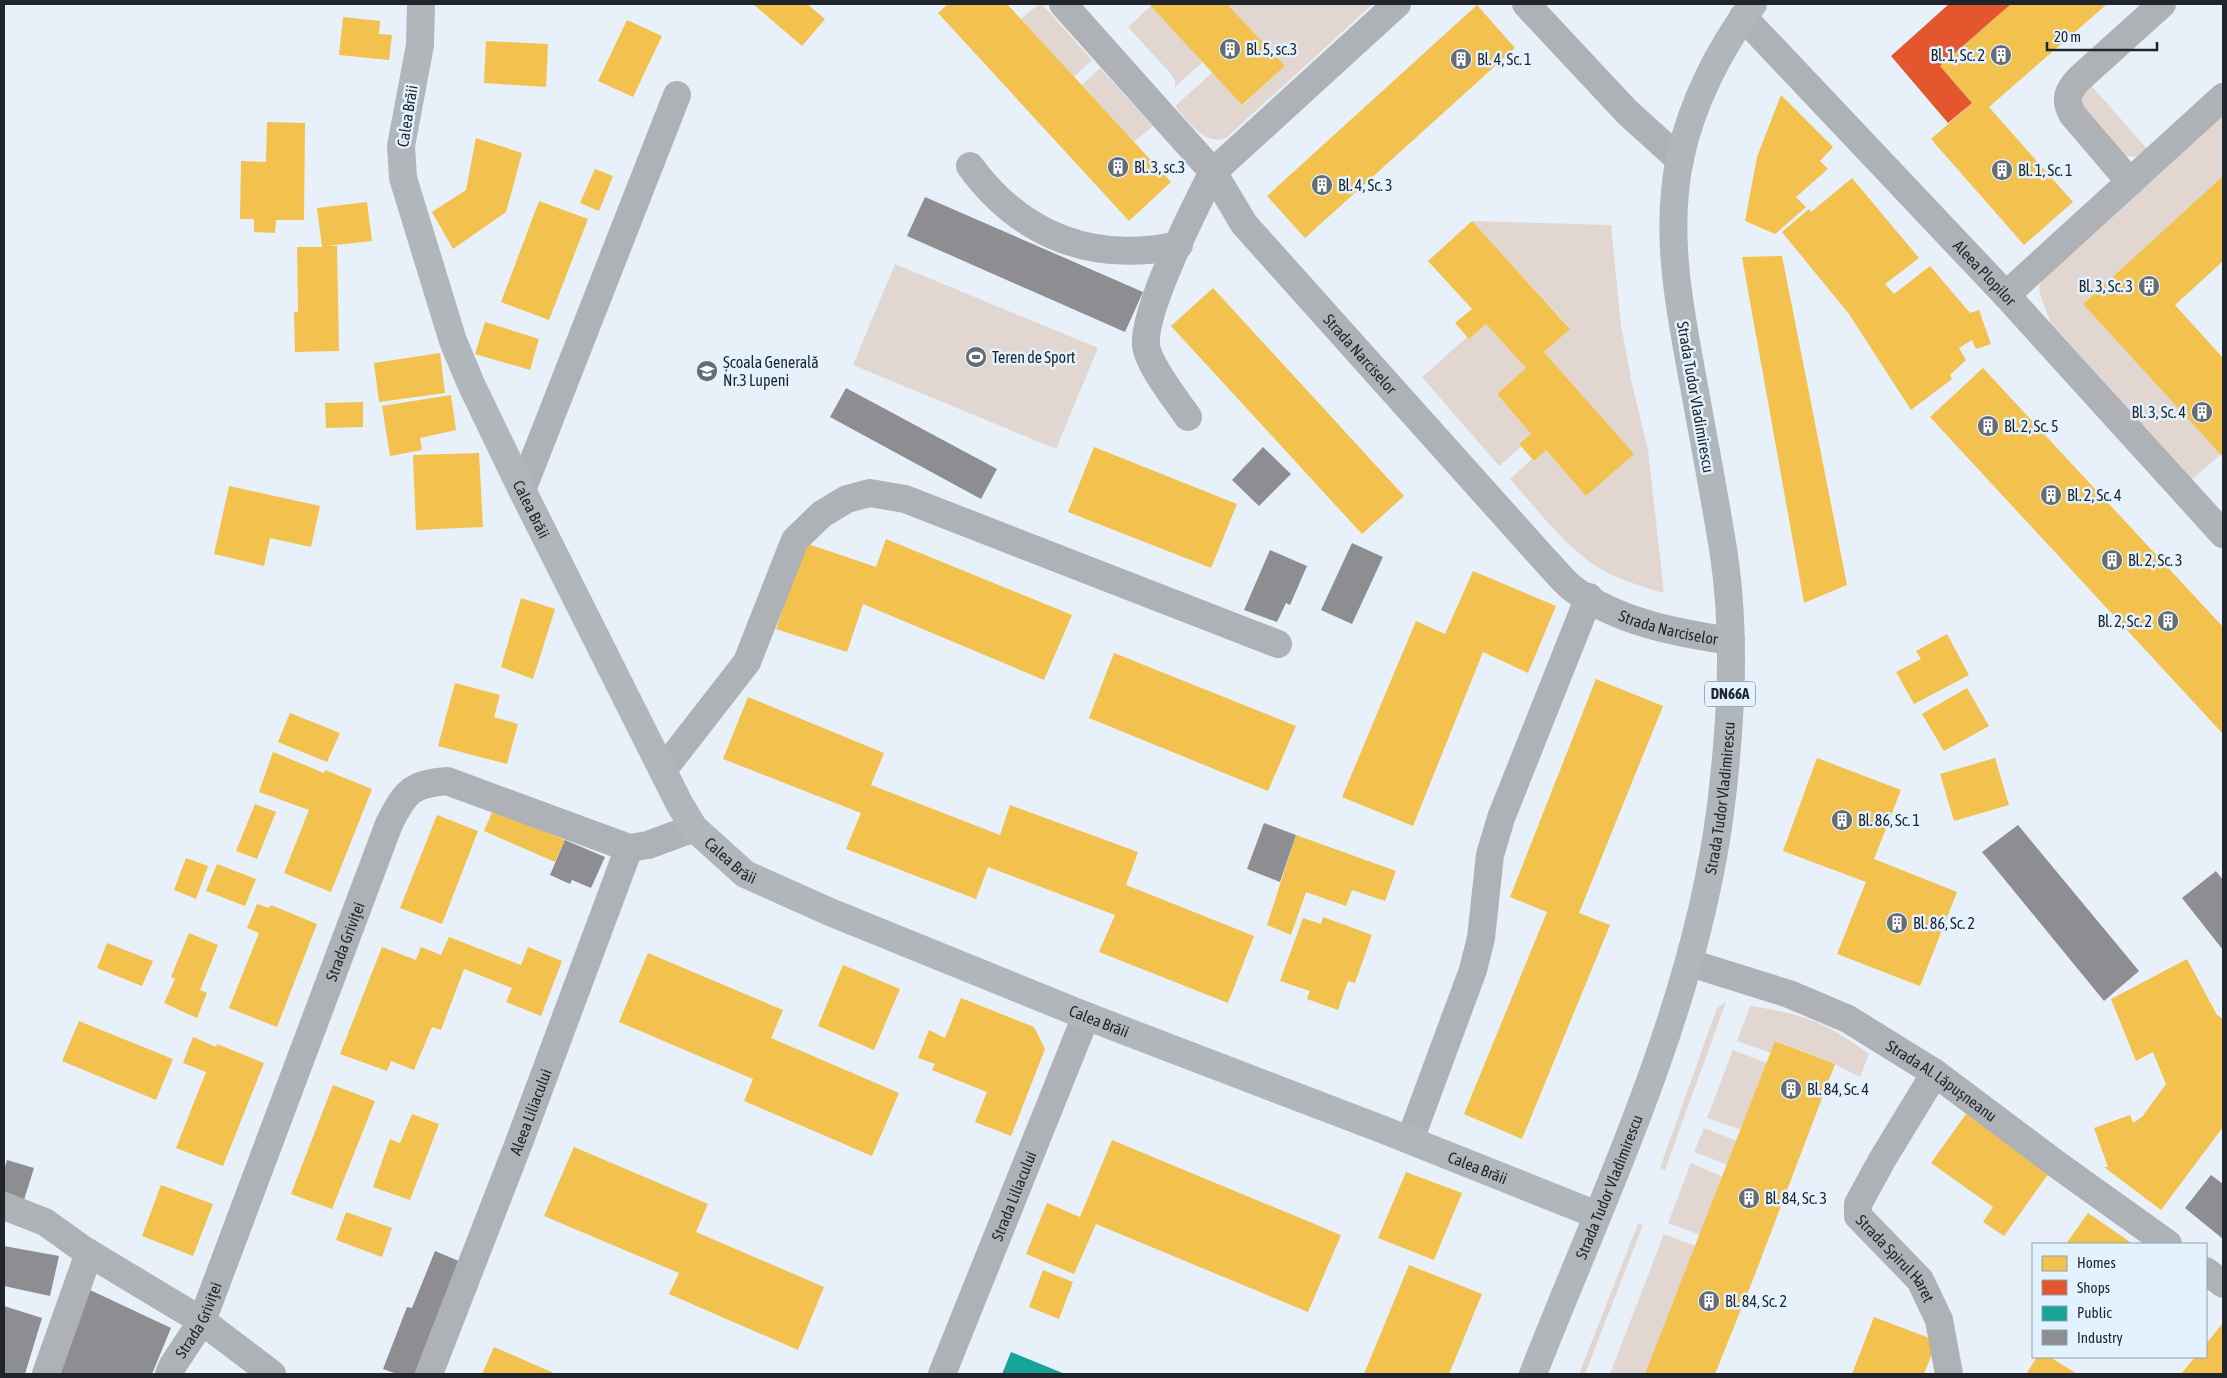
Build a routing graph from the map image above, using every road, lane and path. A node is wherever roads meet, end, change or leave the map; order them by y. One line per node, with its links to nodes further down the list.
1 (421, 4): 16 (main road, Calea Brăii)
2 (1063, 4): 11 (street, Strada Narciselor)
3 (1397, 4): 11 (street)
4 (1526, 4): 9 (street)
5 (2162, 4): 12 (street)
6 (1748, 10): 9 (main road, Strada Tudor Vladimirescu / DN66A); 14 (street, Aleea Plopilor)
7 (677, 95): 16 (street)
8 (2223, 97): 12 (street)
9 (1680, 160): 19 (main road, Strada Tudor Vladimirescu / DN66A)
10 (970, 166): 13 (street)
11 (1213, 172): 13 (street); 18 (street, Strada Narciselor)
12 (2130, 182): 14 (street)
13 (1179, 245): 15 (street)
14 (2006, 295): 17 (street, Aleea Plopilor)
15 (1188, 417)
16 (522, 490): 21 (main road, Calea Brăii)
17 (2223, 534)
18 (1588, 597): 19 (street, Strada Narciselor); 27 (street)
19 (1731, 641): 24 (main road, Strada Tudor Vladimirescu / DN66A)
20 (1278, 644): 21 (street)
21 (663, 770): 22 (main road, Calea Brăii)
22 (694, 828): 23 (street); 25 (main road, Calea Brăii)
23 (629, 848): 34 (street, Strada Griviţei); 38 (street, Aleea Liliacului)
24 (1690, 963): 26 (street, Strada Al. Lăpușneanu); 29 (main road, Strada Tudor Vladimirescu / DN66A)
25 (1086, 1016): 27 (main road, Calea Brăii); 39 (street, Strada Liliacului)
26 (1935, 1073): 30 (street, Strada Al. Lăpușneanu); 41 (street, Strada Spirul Haret)
27 (1410, 1140): 29 (main road, Calea Brăii)
28 (4, 1206): 31 (street)
29 (1597, 1215): 40 (main road, Strada Tudor Vladimirescu / DN66A)
30 (2167, 1243)
31 (89, 1253): 34 (street); 35 (street)
32 (2207, 1272): 33 (street)
33 (2223, 1284)
34 (202, 1321): 36 (street, Strada Griviţei); 37 (street)
35 (46, 1374)
36 (169, 1374)
37 (272, 1374)
38 (429, 1374)
39 (942, 1374)
40 (1533, 1374)
41 (1949, 1374)

